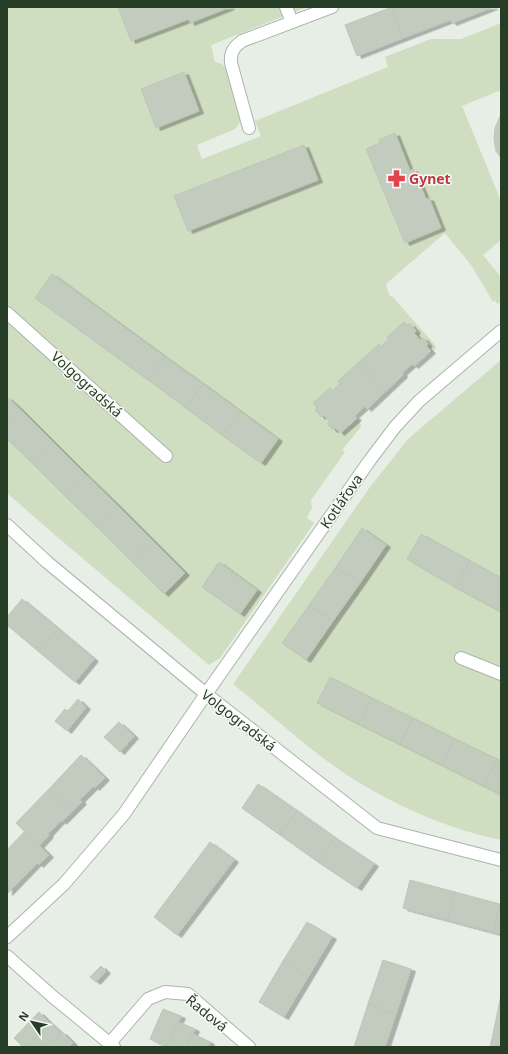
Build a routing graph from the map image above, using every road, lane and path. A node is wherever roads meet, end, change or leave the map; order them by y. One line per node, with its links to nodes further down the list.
1 (286, 7): 3 (street)
2 (332, 7): 3 (street)
3 (292, 22): 4 (street)
4 (249, 128)
5 (7, 313): 7 (street, Volgogradská)
6 (501, 331): 11 (street, Kotlářova)
7 (166, 456)
8 (7, 525): 11 (street, Volgogradská)
9 (462, 658): 10 (street)
10 (501, 674)
11 (206, 694): 12 (street, Volgogradská); 13 (street, Kotlářova)
12 (501, 860)
13 (7, 937)
14 (7, 956): 15 (street, Řadová)
15 (112, 1045): 16 (street, Řadová)
16 (249, 1047)

